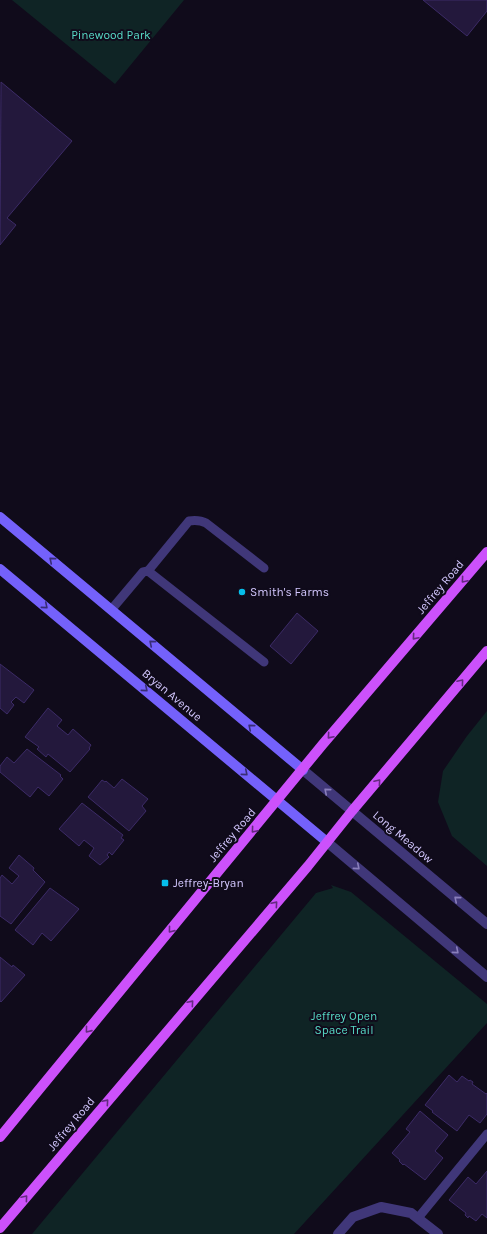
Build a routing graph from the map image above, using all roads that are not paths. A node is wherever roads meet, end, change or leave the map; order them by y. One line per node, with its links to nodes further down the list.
1 (0, 516): 6 (main road, one-way to 1)
2 (487, 552): 9 (main road, Jeffrey Road, one-way to 9)
3 (264, 568): 5 (lane)
4 (0, 569): 10 (main road, Bryan Avenue, one-way to 10)
5 (148, 571): 6 (lane); 8 (lane)
6 (111, 610): 9 (main road, one-way to 6)
7 (487, 651): 11 (main road, Jeffrey Road, one-way to 7)
8 (264, 662)
9 (303, 770): 10 (main road, Jeffrey Road); 11 (street, Long Meadow, one-way to 9)
10 (278, 800): 12 (main road, Bryan Avenue); 16 (main road, Jeffrey Road, one-way to 16)
11 (352, 811): 12 (main road, Jeffrey Road); 13 (street, Long Meadow, one-way to 11)
12 (327, 842): 14 (street, one-way to 14); 18 (main road, Jeffrey Road, one-way to 12)
13 (487, 924)
14 (487, 977)
15 (487, 1134): 17 (lane)
16 (0, 1137)
17 (418, 1218): 19 (street); 20 (street)
18 (0, 1228)
19 (338, 1234)
20 (438, 1234)

